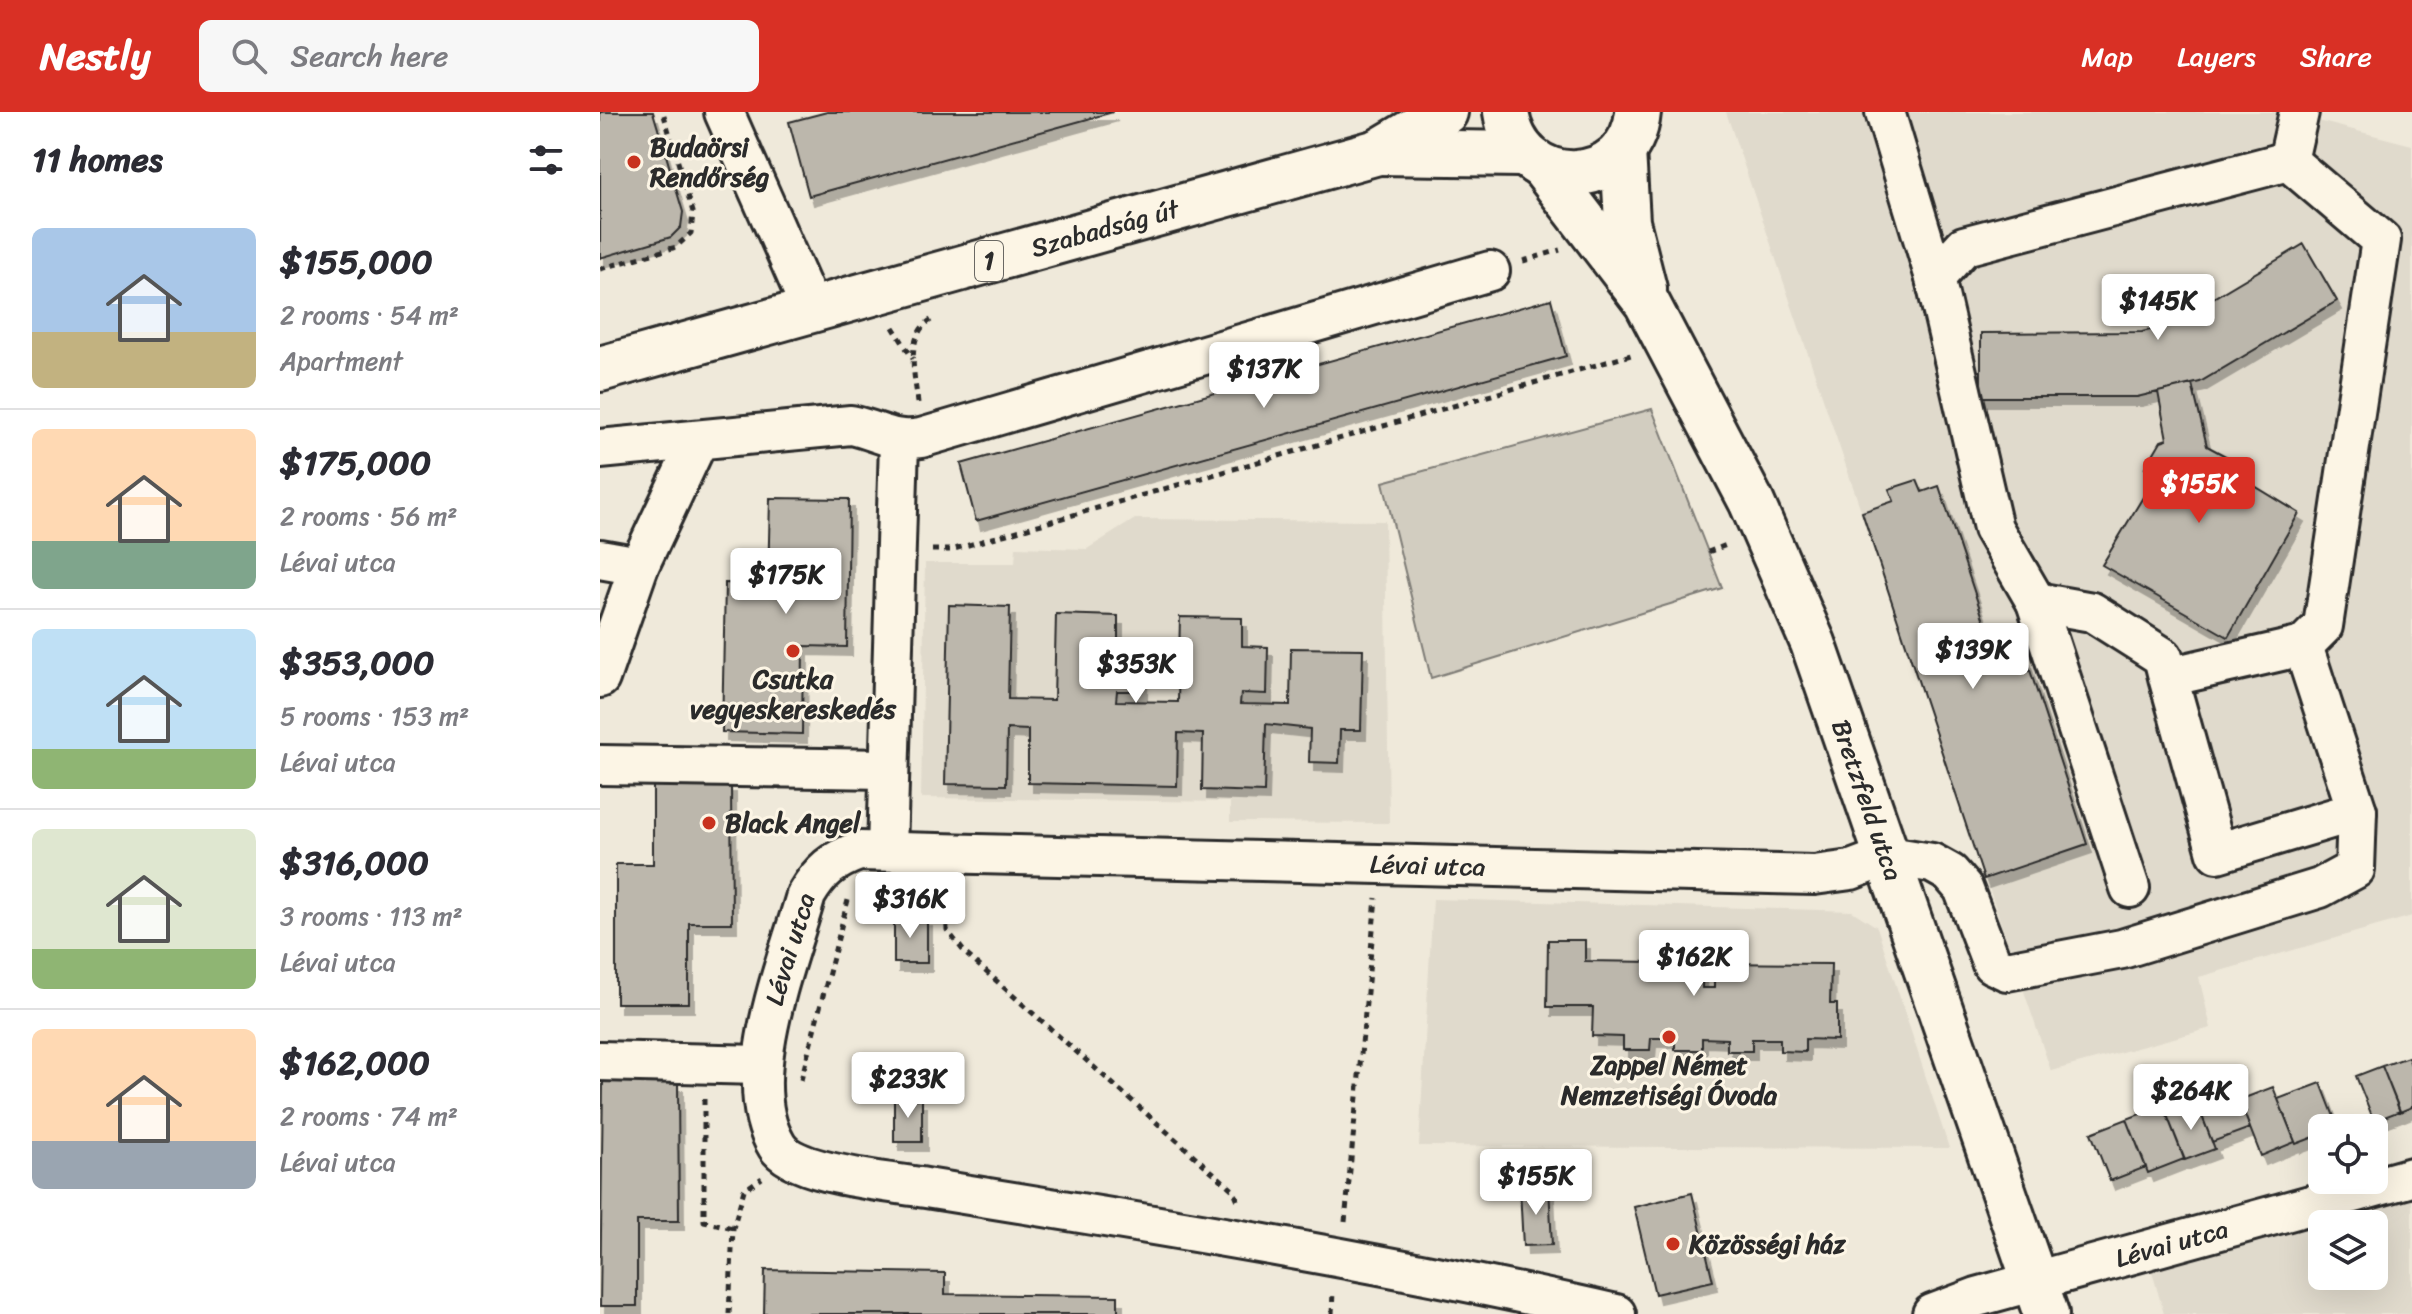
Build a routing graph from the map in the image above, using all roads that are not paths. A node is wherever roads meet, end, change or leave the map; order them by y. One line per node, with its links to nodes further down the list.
1 (724, 112): 13 (street)
2 (1445, 112): 7 (main road, Szabadság út / 1)
3 (1506, 112): 8 (main road, Bretzfeld utca)
4 (1885, 112): 11 (street)
5 (2299, 112): 9 (street)
6 (1636, 123): 8 (main road, 1); 12 (main road, Bretzfeld utca)
7 (1378, 152): 8 (main road, Szabadság út / 1); 13 (main road, Szabadság út / 1)
8 (1533, 160): 12 (main road, Bretzfeld utca)
9 (2288, 161): 11 (street); 21 (street)
10 (1490, 271): 15 (street)
11 (1935, 278): 20 (street)
12 (1647, 303): 27 (main road, Bretzfeld utca)
13 (812, 311): 14 (main road, Szabadság út / 1)
14 (600, 369)
15 (910, 440): 16 (street); 25 (street)
16 (697, 443): 17 (street); 19 (street)
17 (600, 449)
18 (600, 559): 19 (street)
19 (639, 566): 23 (street)
20 (2036, 602): 22 (street); 29 (street)
21 (2303, 646): 22 (street); 26 (street)
22 (2168, 677): 26 (street)
23 (600, 678)
24 (600, 765): 25 (street)
25 (889, 769): 28 (street)
26 (2357, 811): 27 (street)
27 (1888, 856): 28 (street, Lévai utca); 33 (main road, Bretzfeld utca)
28 (905, 858): 31 (street, Lévai utca)
29 (2130, 888)
30 (600, 1061): 31 (street)
31 (760, 1065): 34 (street, Lévai utca)
32 (2412, 1177): 33 (street, Lévai utca)
33 (2041, 1298): 35 (street, Lévai utca)
34 (1616, 1314)
35 (1932, 1314)

